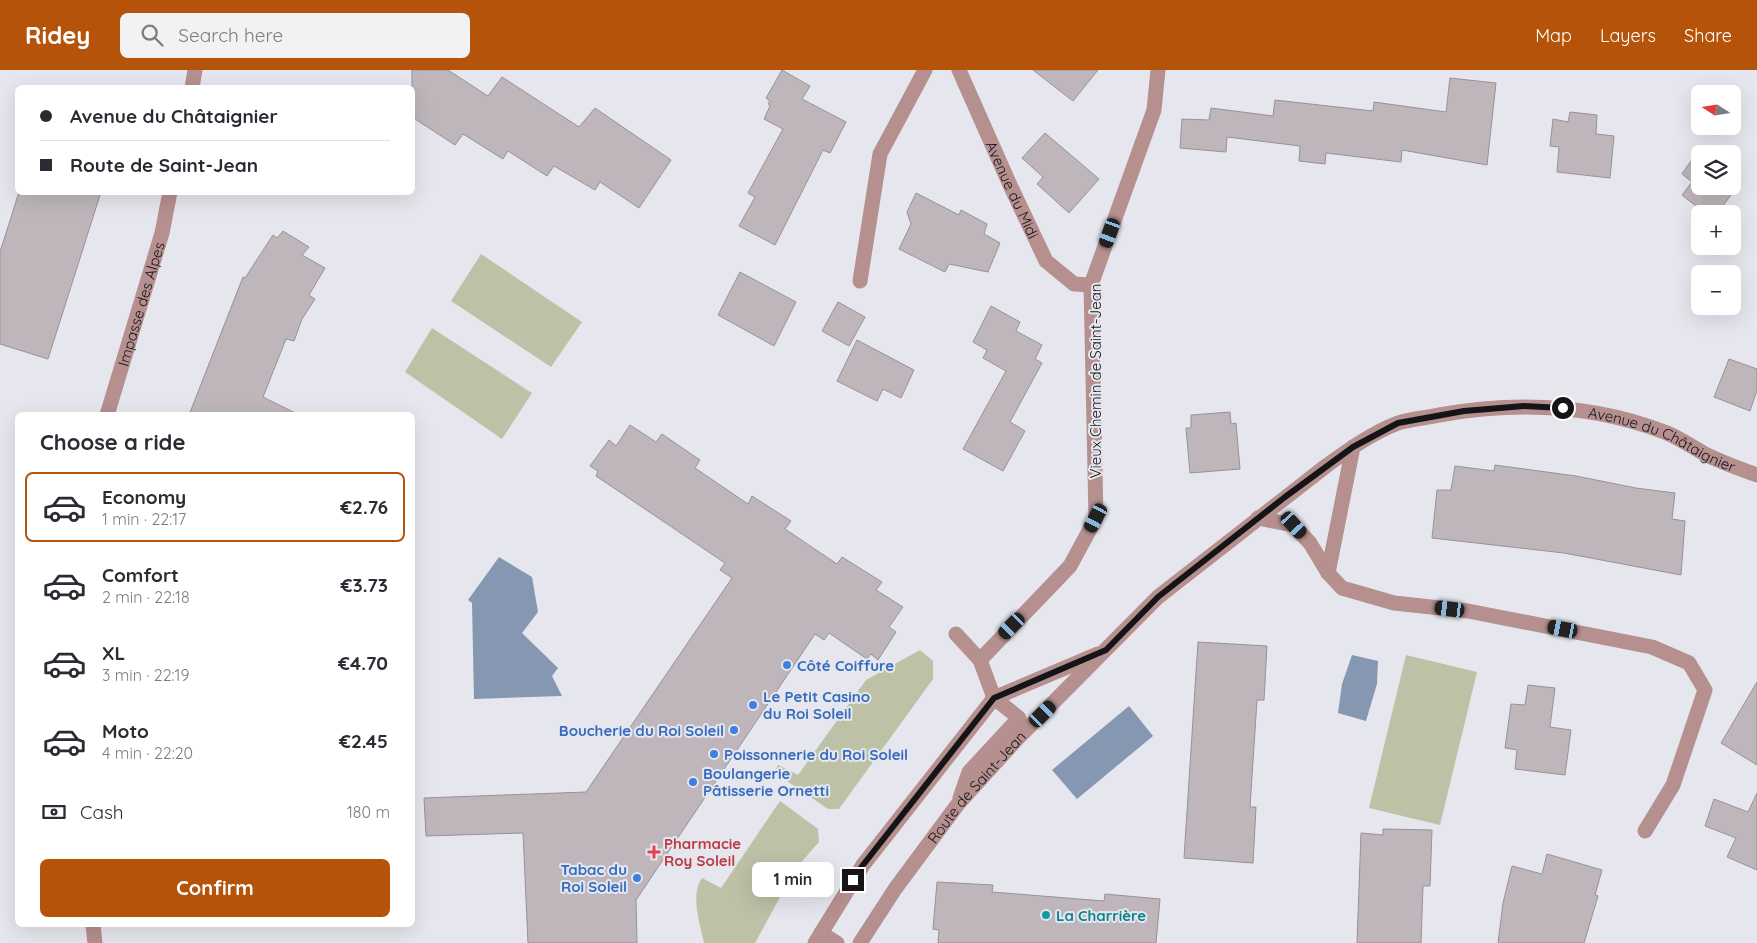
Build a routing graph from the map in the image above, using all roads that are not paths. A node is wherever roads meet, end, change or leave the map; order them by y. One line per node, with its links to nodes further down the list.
1 (195, 70): 5 (street)
2 (925, 70): 7 (street)
3 (958, 70): 8 (street, Avenue du Midi)
4 (1158, 70): 8 (street, Vieux Chemin de Saint-Jean)
5 (192, 85)
6 (169, 195): 9 (street, Impasse des Alpes)
7 (860, 281)
8 (1091, 285): 16 (street, Vieux Chemin de Saint-Jean)
9 (108, 412)
10 (1353, 447): 11 (street, Avenue du Châtaignier); 12 (street, Avenue du Châtaignier); 13 (street)
11 (1757, 475)
12 (1258, 518): 13 (street); 15 (street, Avenue du Châtaignier)
13 (1328, 573): 19 (street)
14 (956, 634): 16 (street)
15 (1106, 650): 17 (street); 18 (street, Route de Saint-Jean)
16 (980, 660): 17 (street)
17 (994, 698): 18 (street); 21 (street)
18 (958, 804): 24 (street, Route de Saint-Jean)
19 (1645, 831)
20 (93, 927): 22 (street)
21 (818, 938): 23 (street)
22 (95, 943)
23 (837, 943)
24 (860, 943)

